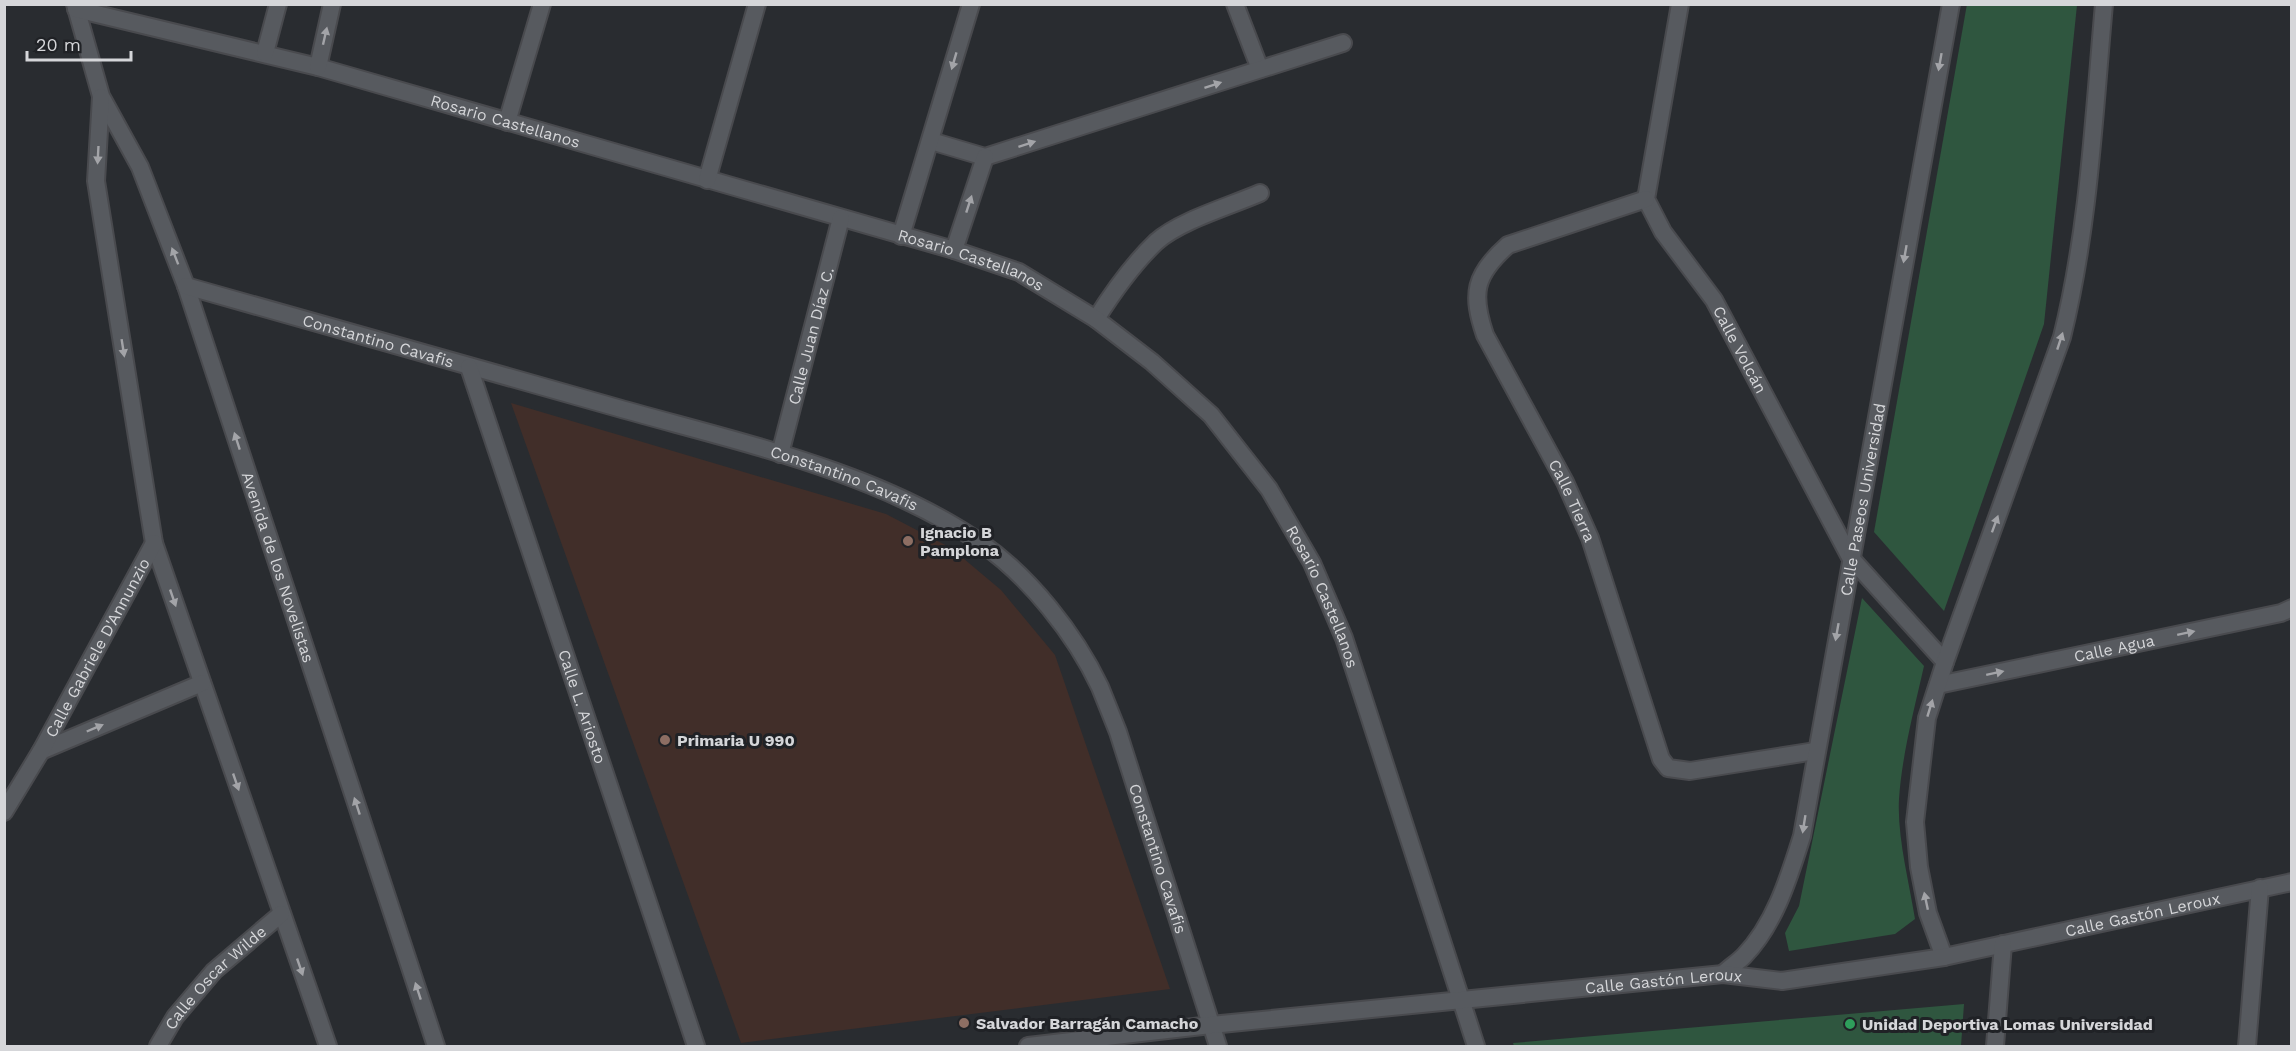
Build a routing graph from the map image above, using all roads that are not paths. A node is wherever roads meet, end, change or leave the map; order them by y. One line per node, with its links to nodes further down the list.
1 (278, 4): 12 (street)
2 (332, 4): 13 (street, one-way to 2)
3 (542, 4): 16 (street)
4 (757, 4): 19 (street)
5 (971, 4): 17 (street, one-way to 17)
6 (1235, 4): 14 (street)
7 (1680, 4): 21 (street)
8 (1951, 4): 30 (street, Calle Paseos Universidad, one-way to 30)
9 (2104, 4): 32 (street, one-way to 9)
10 (76, 7): 12 (street, Rosario Castellanos); 15 (street, Avenida de los Novelistas)
11 (1343, 43): 14 (street)
12 (266, 53): 13 (street, Rosario Castellanos)
13 (318, 67): 16 (street, Rosario Castellanos)
14 (1260, 69): 18 (street, one-way to 14)
15 (101, 96): 25 (street, Avenida de los Novelistas, one-way to 15); 29 (street, Avenida de los Novelistas, one-way to 29)
16 (507, 122): 19 (street, Rosario Castellanos)
17 (931, 141): 18 (street); 23 (street)
18 (985, 157): 24 (street, one-way to 18)
19 (707, 180): 22 (street, Rosario Castellanos)
20 (1260, 193): 26 (street)
21 (1646, 199): 30 (street, Calle Volcán); 36 (street, Calle Tierra)
22 (842, 218): 23 (street, Rosario Castellanos); 28 (street, Calle Juan Díaz C.)
23 (901, 236): 24 (street, Rosario Castellanos)
24 (954, 250): 26 (street, Rosario Castellanos)
25 (186, 286): 27 (street, Constantino Cavafis); 48 (street, Avenida de los Novelistas, one-way to 25)
26 (1096, 319): 44 (street, Rosario Castellanos)
27 (469, 367): 28 (street, Constantino Cavafis); 49 (street, Calle L. Ariosto)
28 (780, 454): 45 (street, Constantino Cavafis)
29 (154, 543): 33 (street, Avenida de los Novelistas, one-way to 33); 35 (street, Calle Gabriele D'Annunzio)
30 (1850, 557): 32 (street, Calle Volcán); 36 (street, Calle Paseos Universidad, one-way to 36)
31 (2292, 609): 34 (street, Calle Agua, one-way to 31)
32 (1945, 662): 34 (street)
33 (202, 684): 35 (street, Calle Gabriele D'Annunzio, one-way to 33); 40 (street, Avenida de los Novelistas, one-way to 40)
34 (1938, 686): 42 (street, one-way to 34)
35 (41, 751): 37 (street, Calle Gabriele D'Annunzio)
36 (1815, 751): 43 (street, Calle Paseos Universidad, one-way to 43)
37 (4, 812)
38 (2292, 882): 39 (street, Calle Gastón Leroux)
39 (2260, 888): 41 (street, Calle Gastón Leroux); 54 (street)
40 (281, 914): 46 (street, Calle Oscar Wilde); 47 (street, Avenida de los Novelistas, one-way to 47)
41 (2002, 944): 42 (street, Calle Gastón Leroux); 53 (street)
42 (1944, 957): 43 (street, Calle Gastón Leroux)
43 (1722, 974): 44 (street, Calle Gastón Leroux)
44 (1461, 999): 45 (street, Calle Gastón Leroux); 52 (street, Rosario Castellanos)
45 (1212, 1024): 50 (street, Calle Gastón Leroux); 51 (street, Constantino Cavafis)
46 (158, 1047)
47 (328, 1047)
48 (436, 1047)
49 (696, 1047)
50 (1028, 1047)
51 (1218, 1047)
52 (1476, 1047)
53 (1995, 1047)
54 (2247, 1047)

